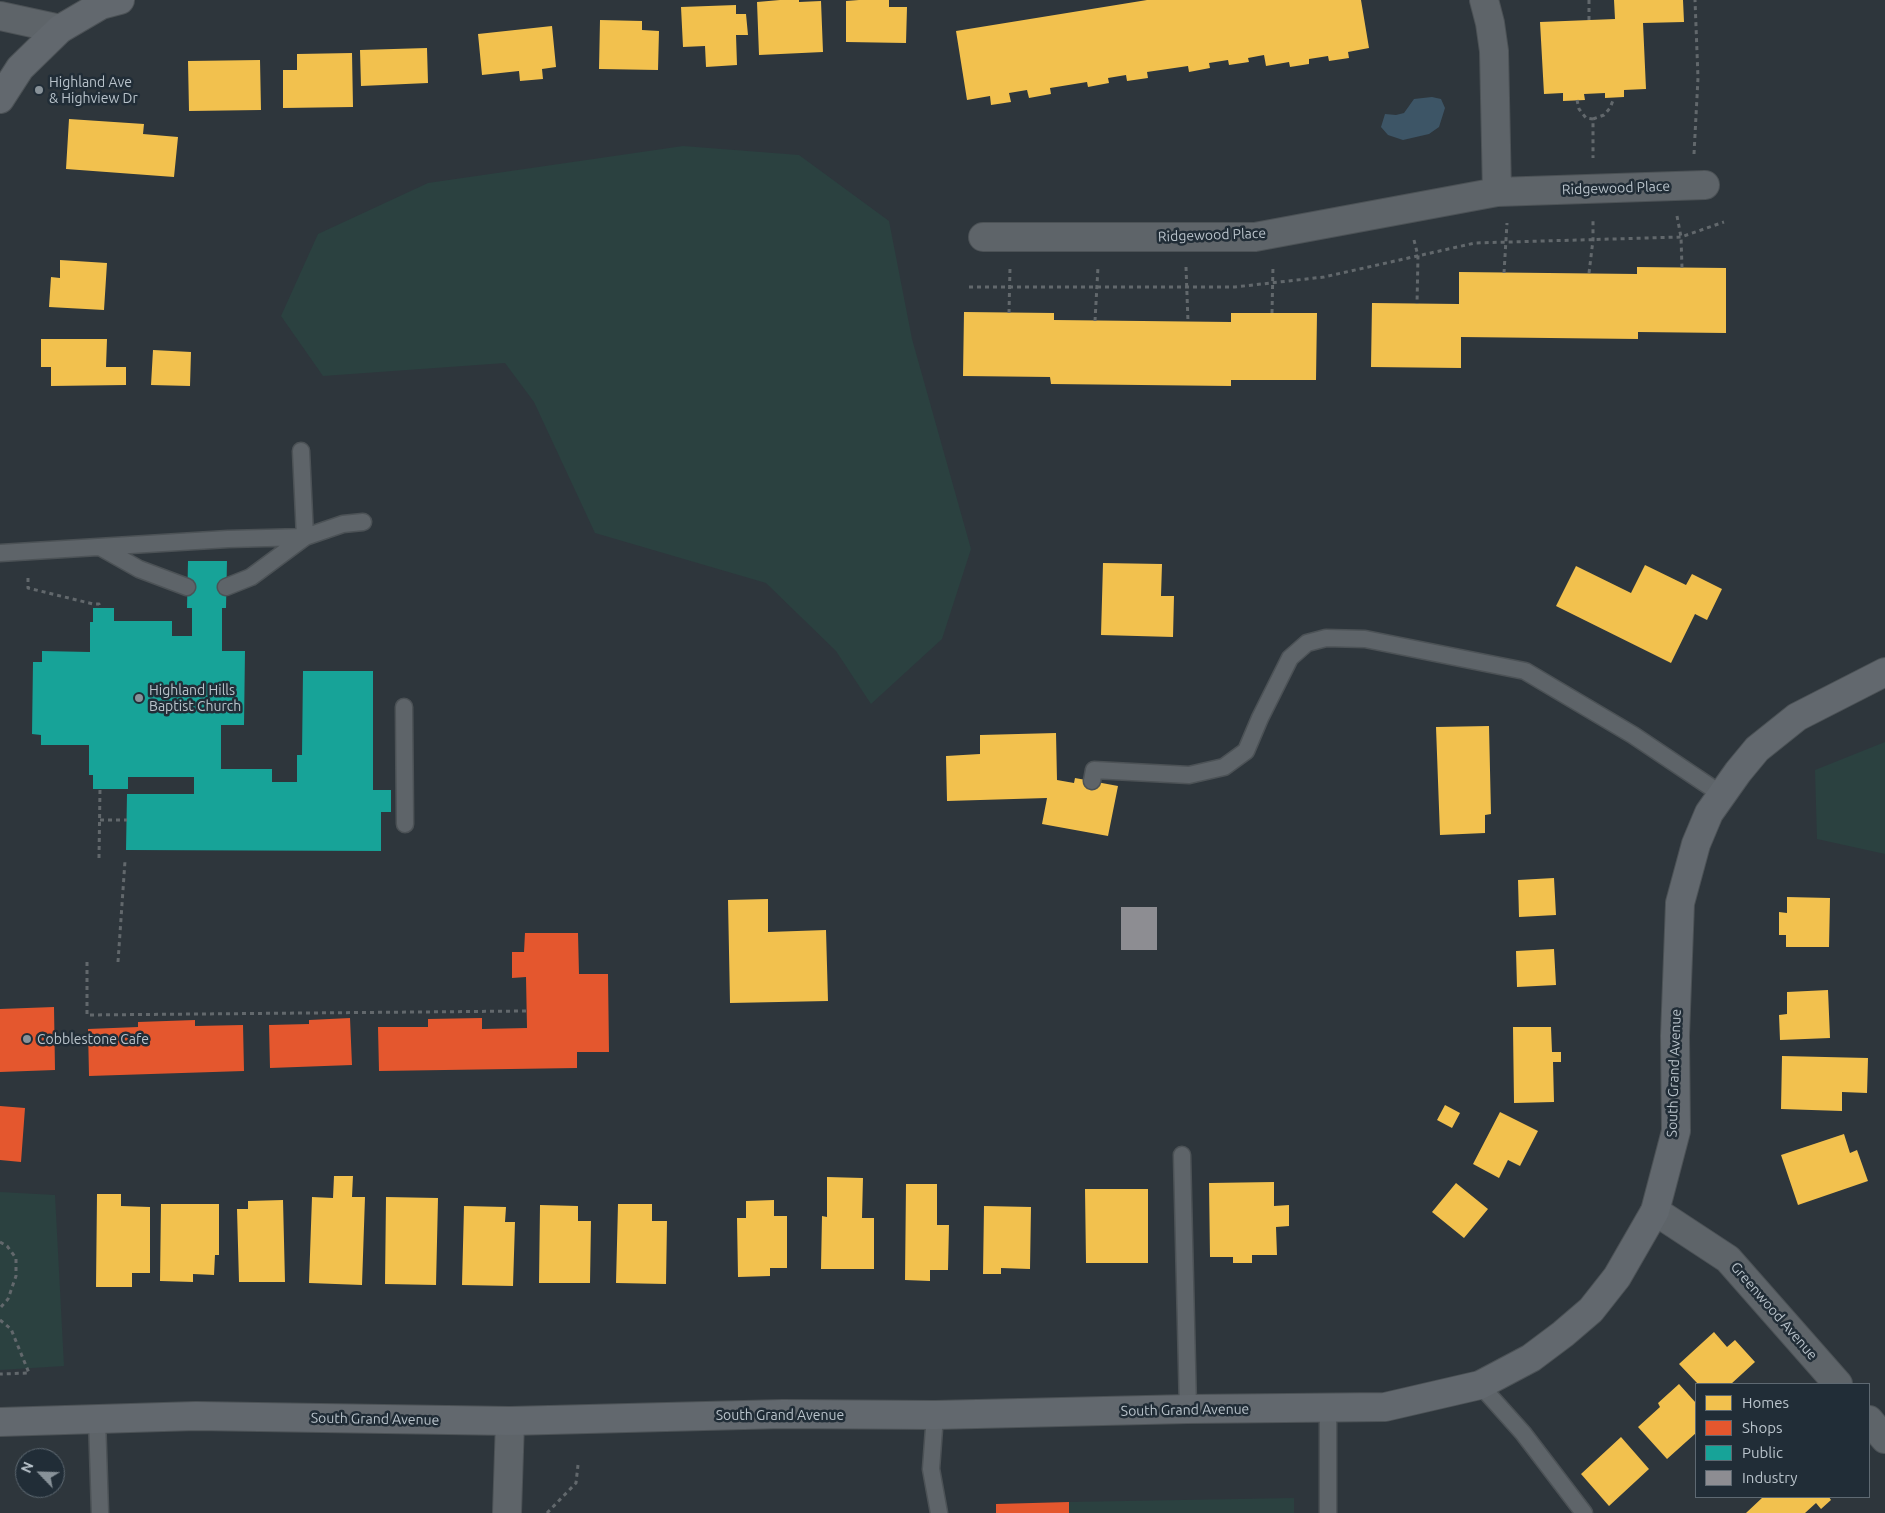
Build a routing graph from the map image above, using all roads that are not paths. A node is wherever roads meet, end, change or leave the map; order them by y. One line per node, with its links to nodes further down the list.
1 (120, 0): 4 (main road)
2 (1484, 0): 7 (street)
3 (0, 16): 4 (street)
4 (60, 29): 5 (main road)
5 (0, 99)
6 (1705, 185): 7 (street, Ridgewood Place)
7 (1503, 192): 8 (street, Ridgewood Place)
8 (984, 237)
9 (301, 451): 11 (lane)
10 (363, 522): 11 (lane)
11 (305, 537): 12 (lane); 15 (lane)
12 (100, 547): 13 (lane); 14 (lane)
13 (0, 553)
14 (187, 587)
15 (226, 587)
16 (1885, 672): 19 (main road, South Grand Avenue)
17 (404, 707): 20 (lane)
18 (1092, 781): 19 (lane)
19 (1722, 794): 22 (main road, South Grand Avenue)
20 (405, 824)
21 (1182, 1155): 26 (lane)
22 (1655, 1211): 23 (street, Greenwood Avenue); 24 (main road, South Grand Avenue)
23 (1837, 1383)
24 (1480, 1385): 25 (main road, South Grand Avenue); 37 (lane)
25 (1328, 1408): 26 (main road, South Grand Avenue); 36 (lane)
26 (1188, 1409): 27 (main road, South Grand Avenue)
27 (935, 1415): 29 (main road, South Grand Avenue); 35 (lane)
28 (97, 1419): 29 (main road, South Grand Avenue); 31 (main road, South Grand Avenue); 33 (lane)
29 (510, 1421): 34 (street)
30 (1870, 1421): 32 (street)
31 (0, 1422)
32 (1885, 1439)
33 (100, 1513)
34 (508, 1513)
35 (939, 1513)
36 (1328, 1513)
37 (1584, 1513)

